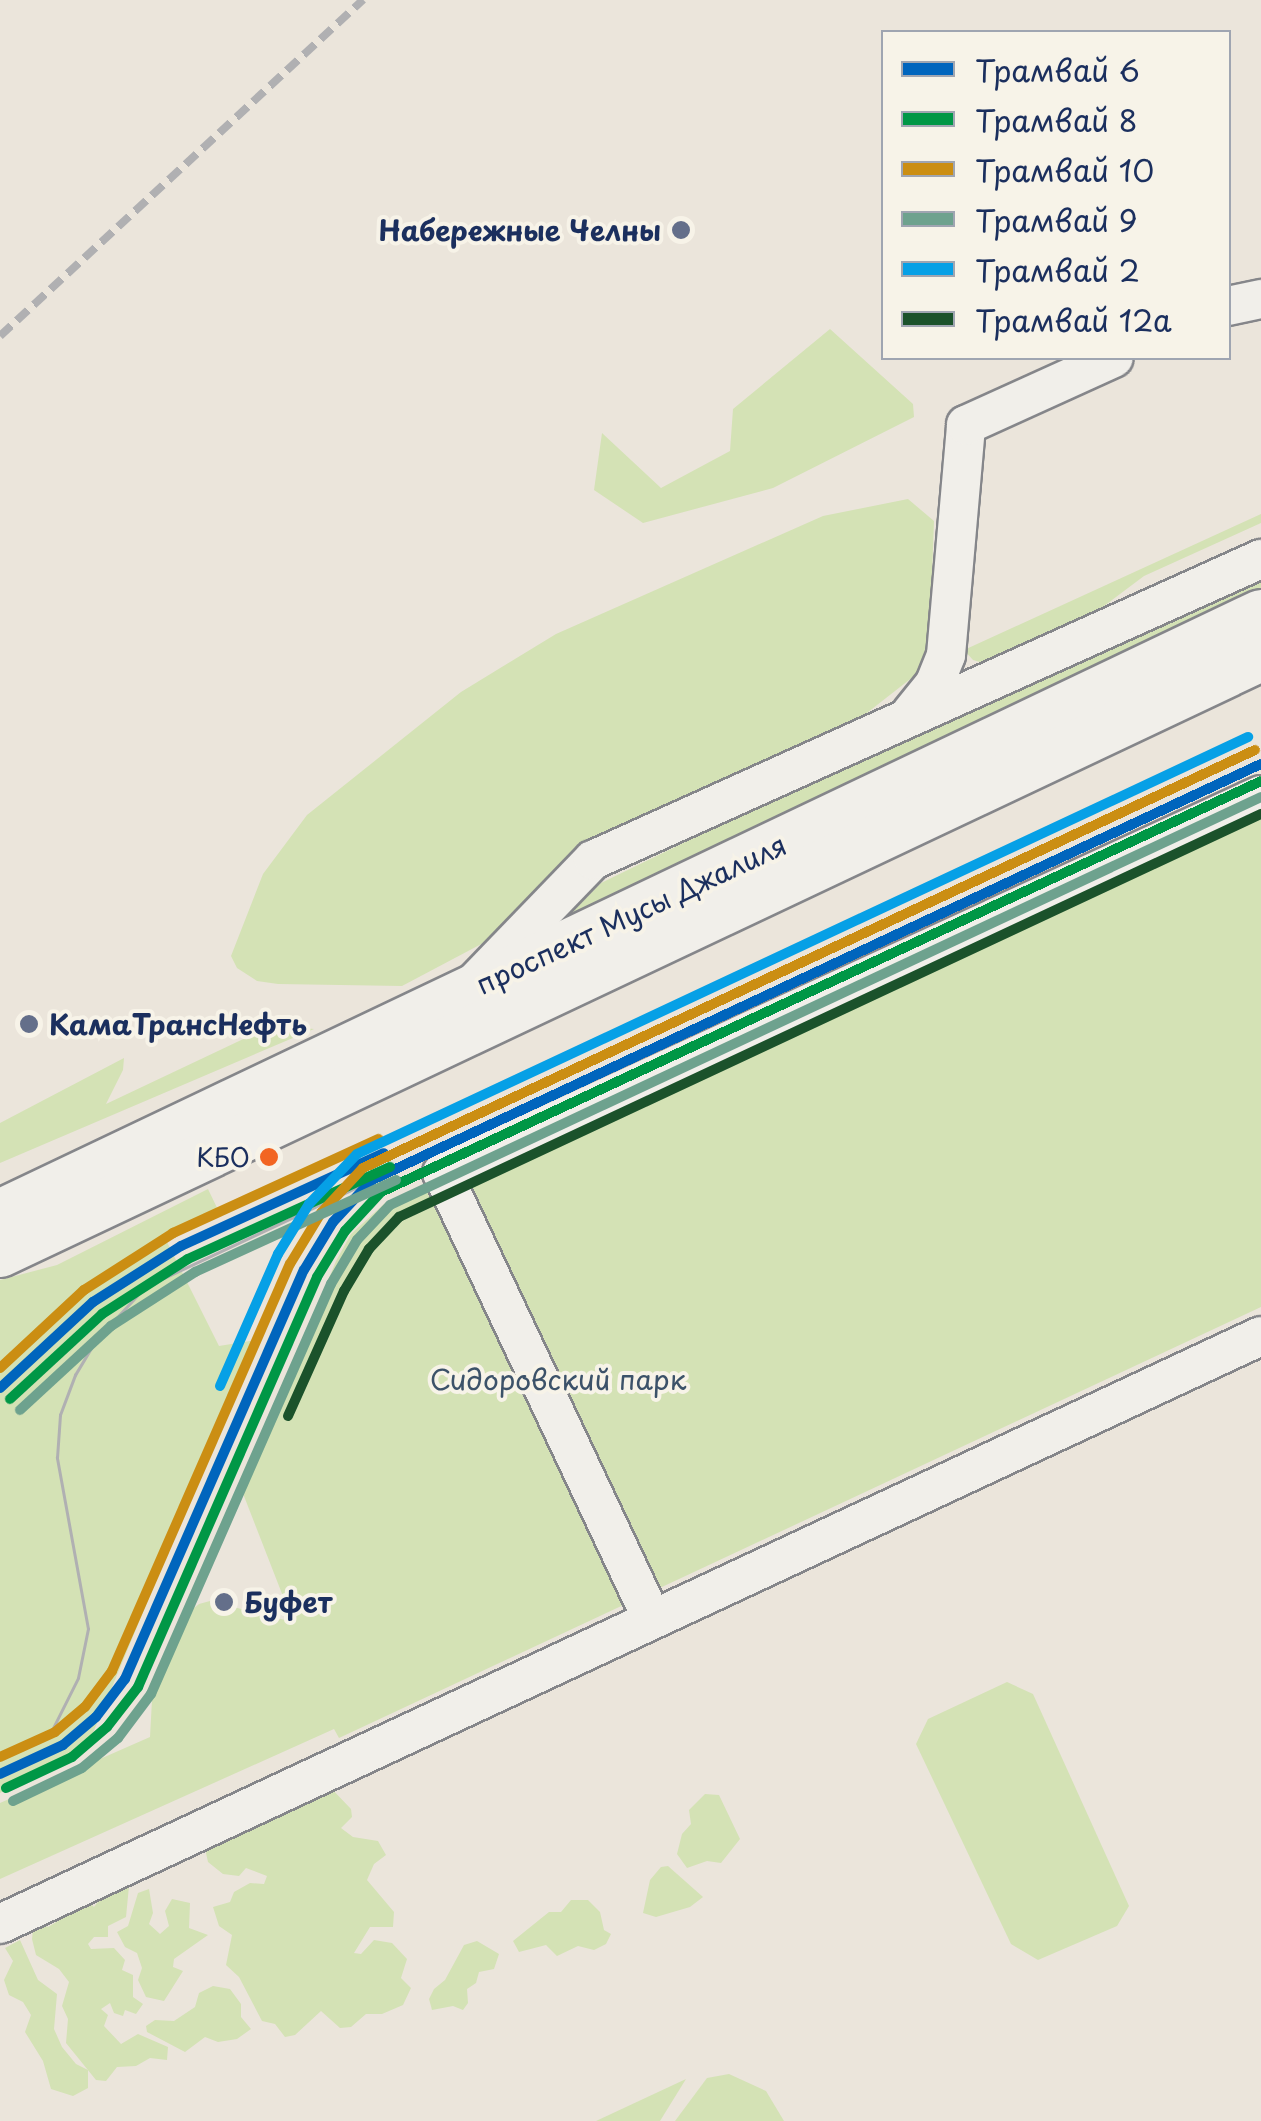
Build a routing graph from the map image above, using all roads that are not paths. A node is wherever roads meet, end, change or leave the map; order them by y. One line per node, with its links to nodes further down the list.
1 (1261, 299): 2 (street)
2 (1231, 305)
3 (1110, 360): 7 (street)
4 (1261, 559): 7 (street)
5 (1261, 614): 9 (main road, проспект Мусы Джалиля)
6 (1261, 657): 11 (main road, проспект Мусы Джалиля)
7 (909, 716): 9 (street)
8 (1261, 796): 13 (street)
9 (464, 994): 10 (main road, проспект Мусы Джалиля)
10 (0, 1214)
11 (0, 1253)
12 (1261, 1336): 13 (street)
13 (652, 1619): 14 (street)
14 (0, 1924)

